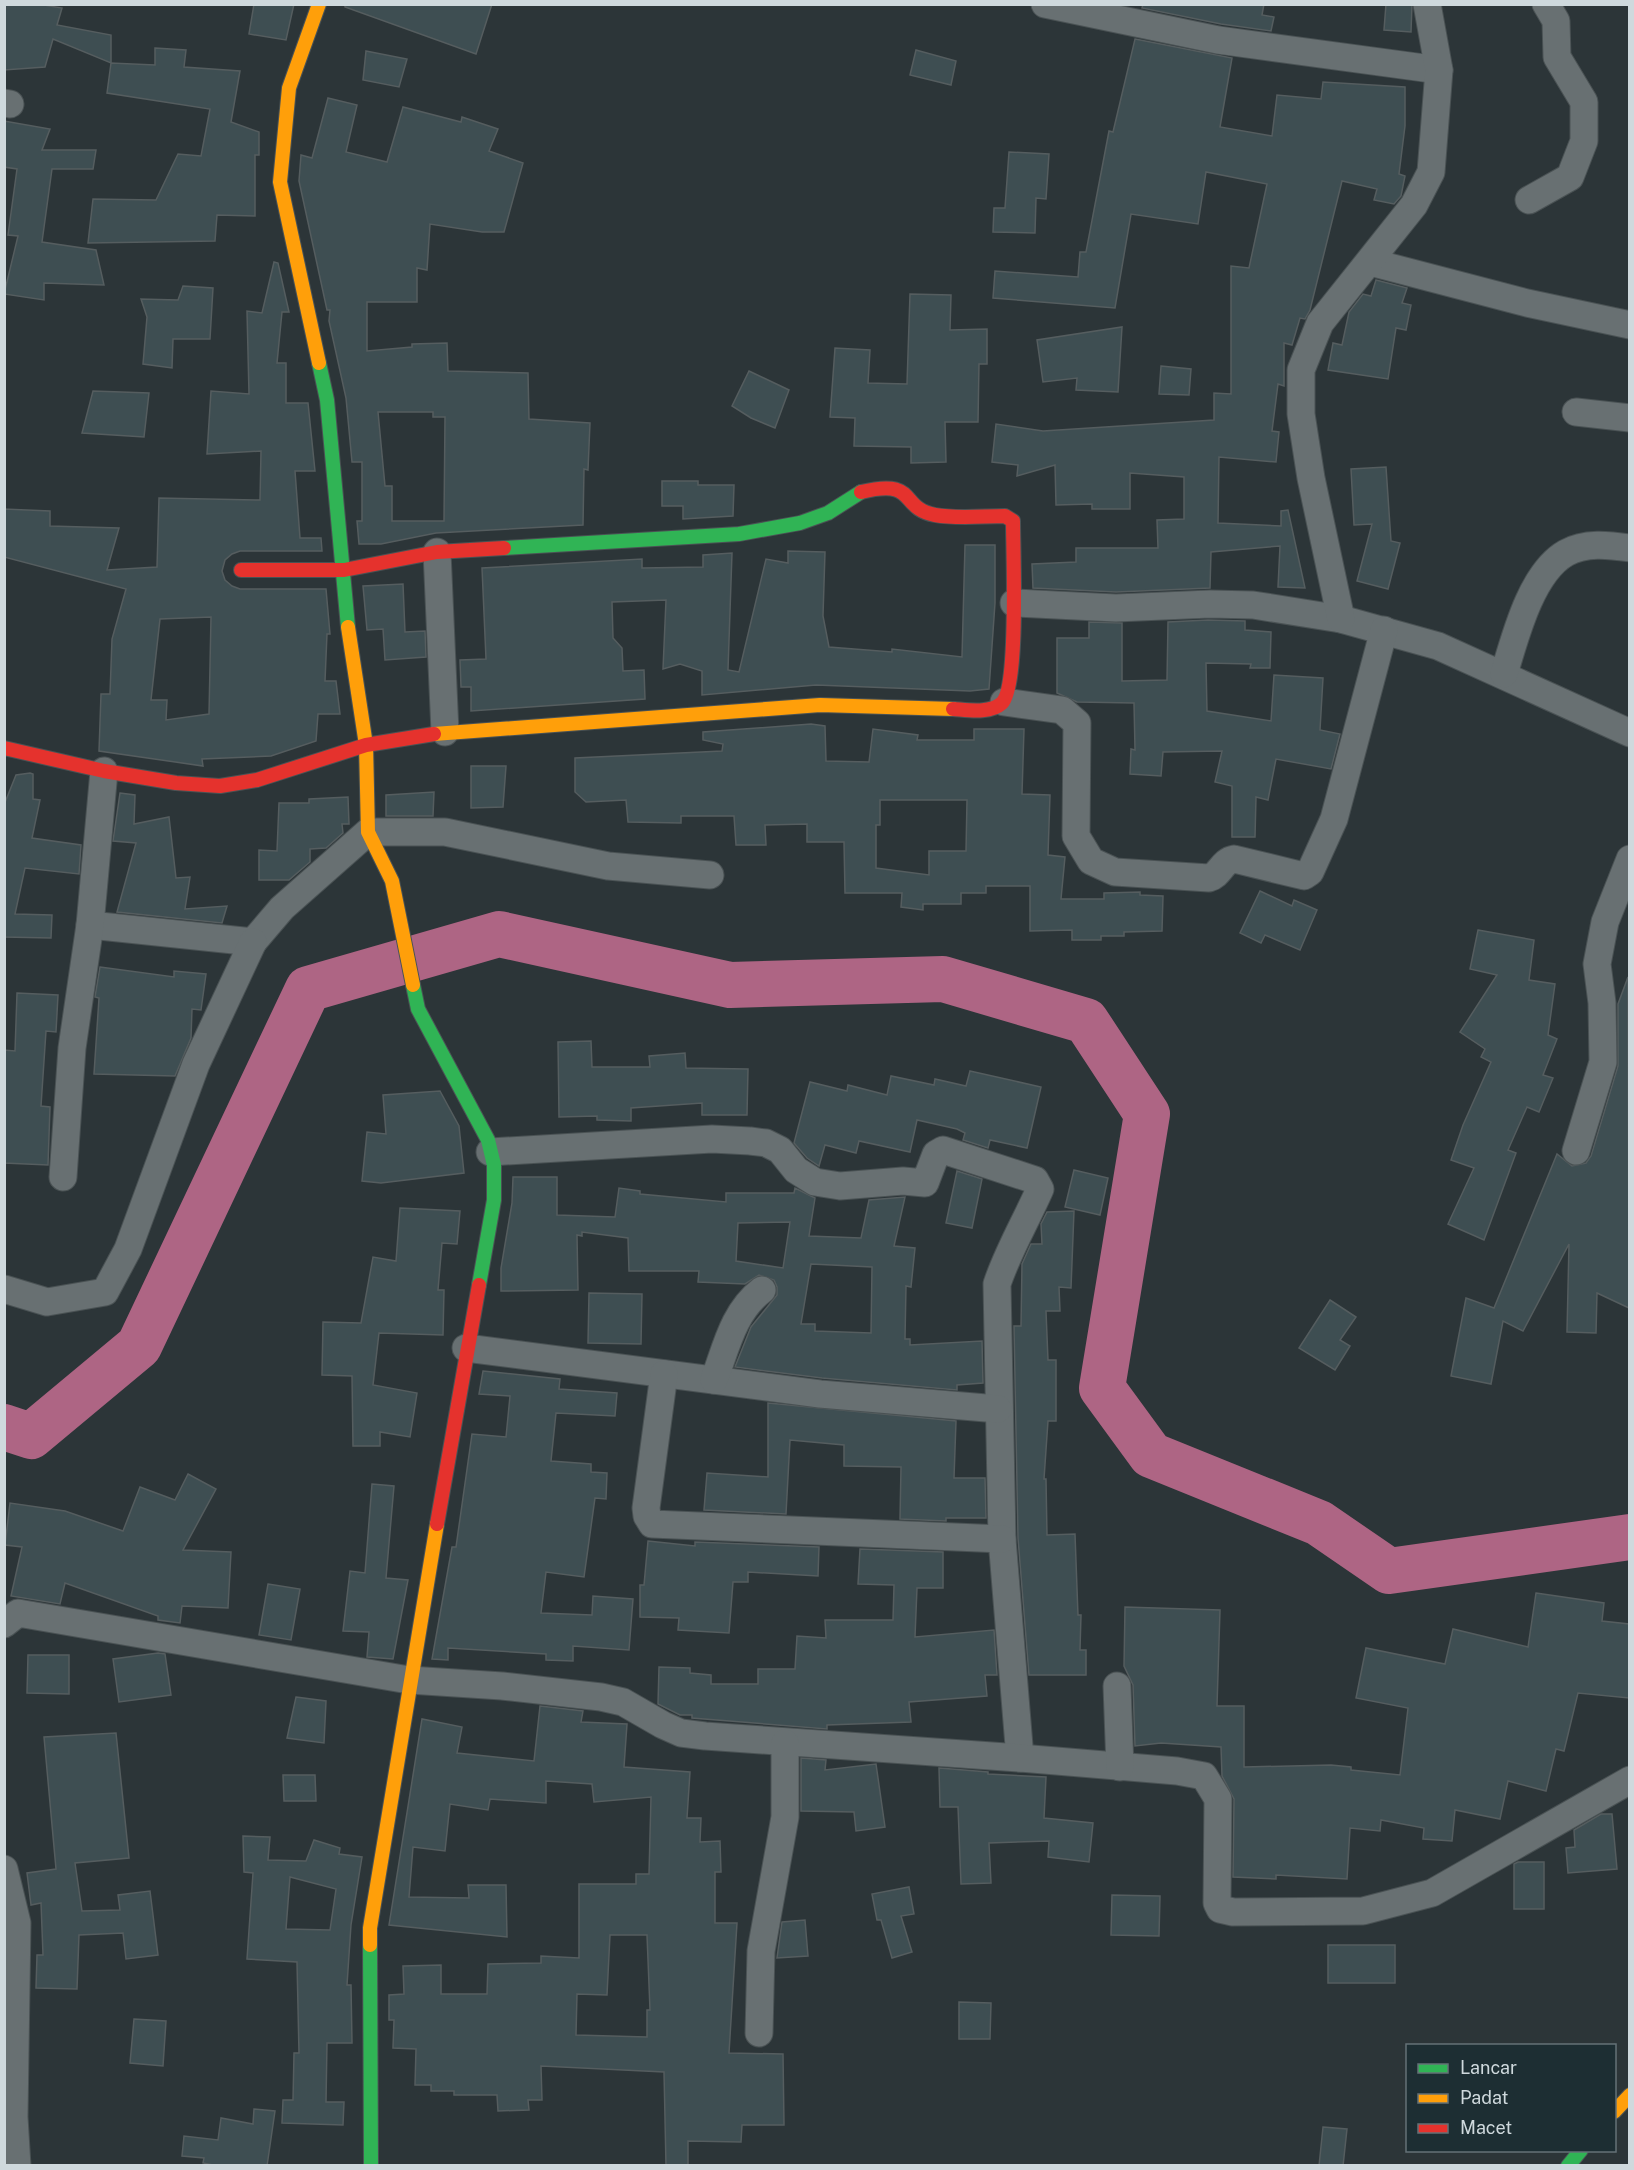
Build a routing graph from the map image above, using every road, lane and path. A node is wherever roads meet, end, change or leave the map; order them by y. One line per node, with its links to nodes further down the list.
1 (319, 4): 14 (street)
2 (1045, 4): 5 (street)
3 (1427, 4): 5 (street)
4 (1546, 4): 6 (street)
5 (1439, 70): 7 (street)
6 (1529, 200)
7 (1370, 262): 8 (street); 16 (street)
8 (1629, 325)
9 (1576, 412): 10 (street)
10 (1629, 418)
11 (1629, 548): 18 (street)
12 (437, 552): 14 (street); 15 (street); 20 (street)
13 (241, 570): 14 (street)
14 (344, 570): 22 (street)
15 (1014, 603): 16 (street); 19 (street)
16 (1341, 619): 17 (street)
17 (1384, 630): 18 (street); 19 (street)
18 (1504, 674): 21 (street)
19 (1004, 702): 20 (street)
20 (445, 732): 22 (street)
21 (1629, 734)
22 (366, 745): 24 (street); 25 (street)
23 (4, 748): 24 (street)
24 (104, 771): 28 (street)
25 (368, 832): 27 (street); 29 (street); 31 (street)
26 (1629, 859): 30 (street)
27 (710, 875)
28 (90, 925): 29 (street); 32 (street)
29 (254, 942): 33 (street)
30 (1576, 1151)
31 (490, 1152): 35 (street); 38 (street)
32 (63, 1177)
33 (4, 1289)
34 (762, 1290): 37 (street)
35 (466, 1348): 36 (street); 41 (street)
36 (664, 1374): 37 (street); 39 (street)
37 (714, 1380): 38 (street)
38 (998, 1409): 39 (street)
39 (1002, 1539): 44 (street)
40 (4, 1624): 41 (street)
41 (409, 1680): 43 (street); 53 (street)
42 (1117, 1686): 45 (street)
43 (785, 1743): 44 (street); 48 (street)
44 (1020, 1758): 45 (street)
45 (1120, 1767): 46 (street)
46 (1629, 1780)
47 (4, 1869): 52 (street)
48 (759, 2033)
49 (1629, 2095): 50 (street)
50 (1616, 2110)
51 (1580, 2152): 54 (street)
52 (17, 2166)
53 (371, 2166)
54 (1568, 2166)

